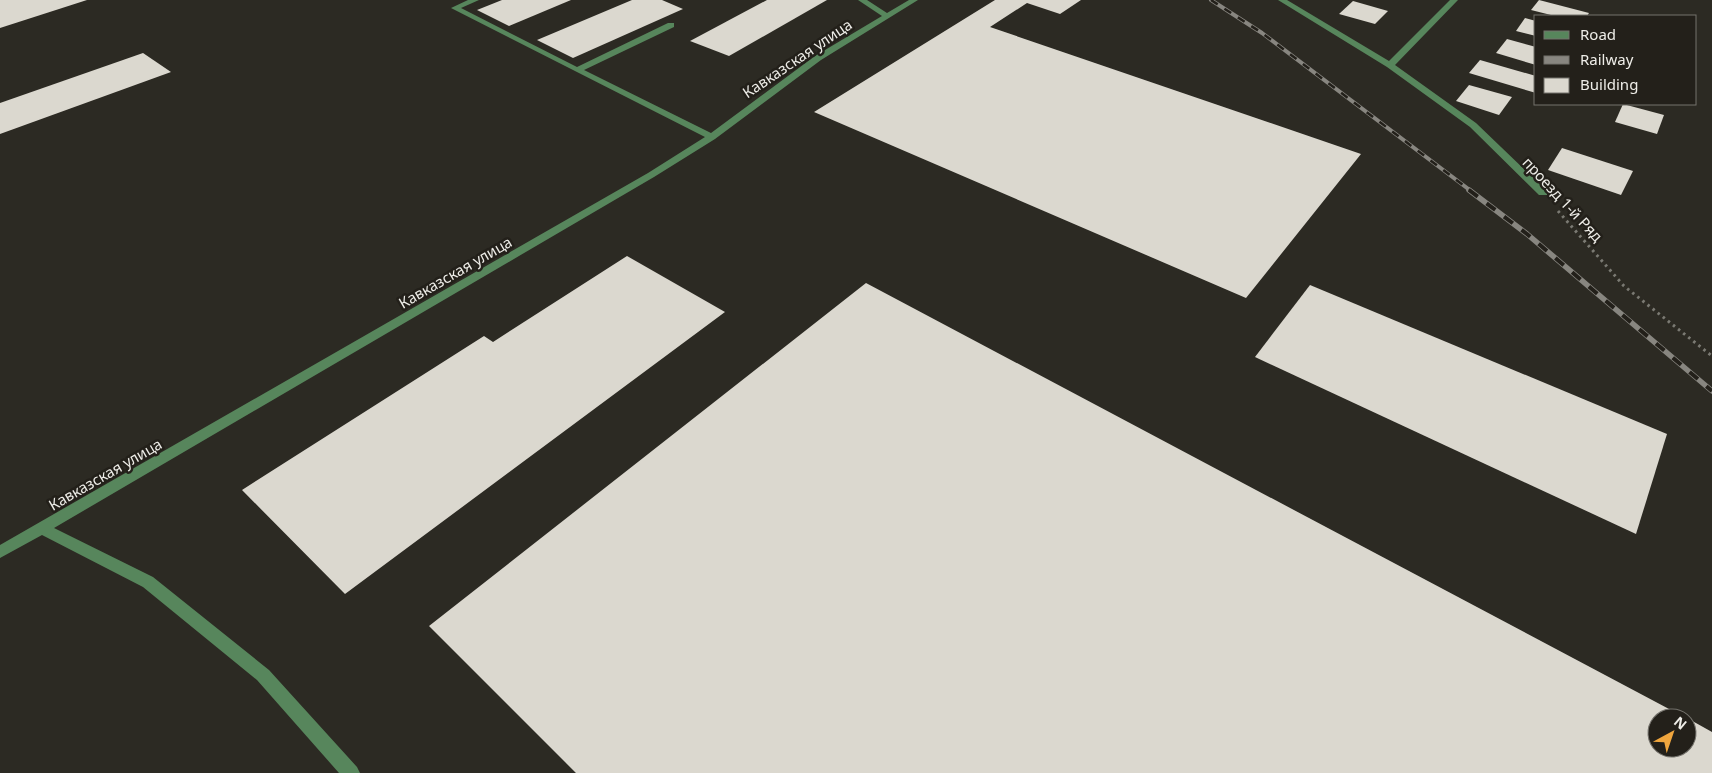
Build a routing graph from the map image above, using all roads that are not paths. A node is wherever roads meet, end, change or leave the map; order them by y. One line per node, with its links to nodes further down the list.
1 (475, 0): 9 (street)
2 (862, 0): 6 (street)
3 (914, 0): 6 (street, Кавказская улица)
4 (1282, 0): 8 (street, проезд 1-й Ряд)
5 (1454, 0): 8 (street)
6 (887, 16): 10 (street, Кавказская улица)
7 (671, 25): 9 (street)
8 (1390, 65): 11 (street, проезд 1-й Ряд)
9 (577, 70): 10 (street)
10 (712, 136): 12 (street, Кавказская улица)
11 (1543, 193)
12 (42, 528): 13 (street, Кавказская улица); 14 (street)
13 (0, 552)
14 (351, 773)

